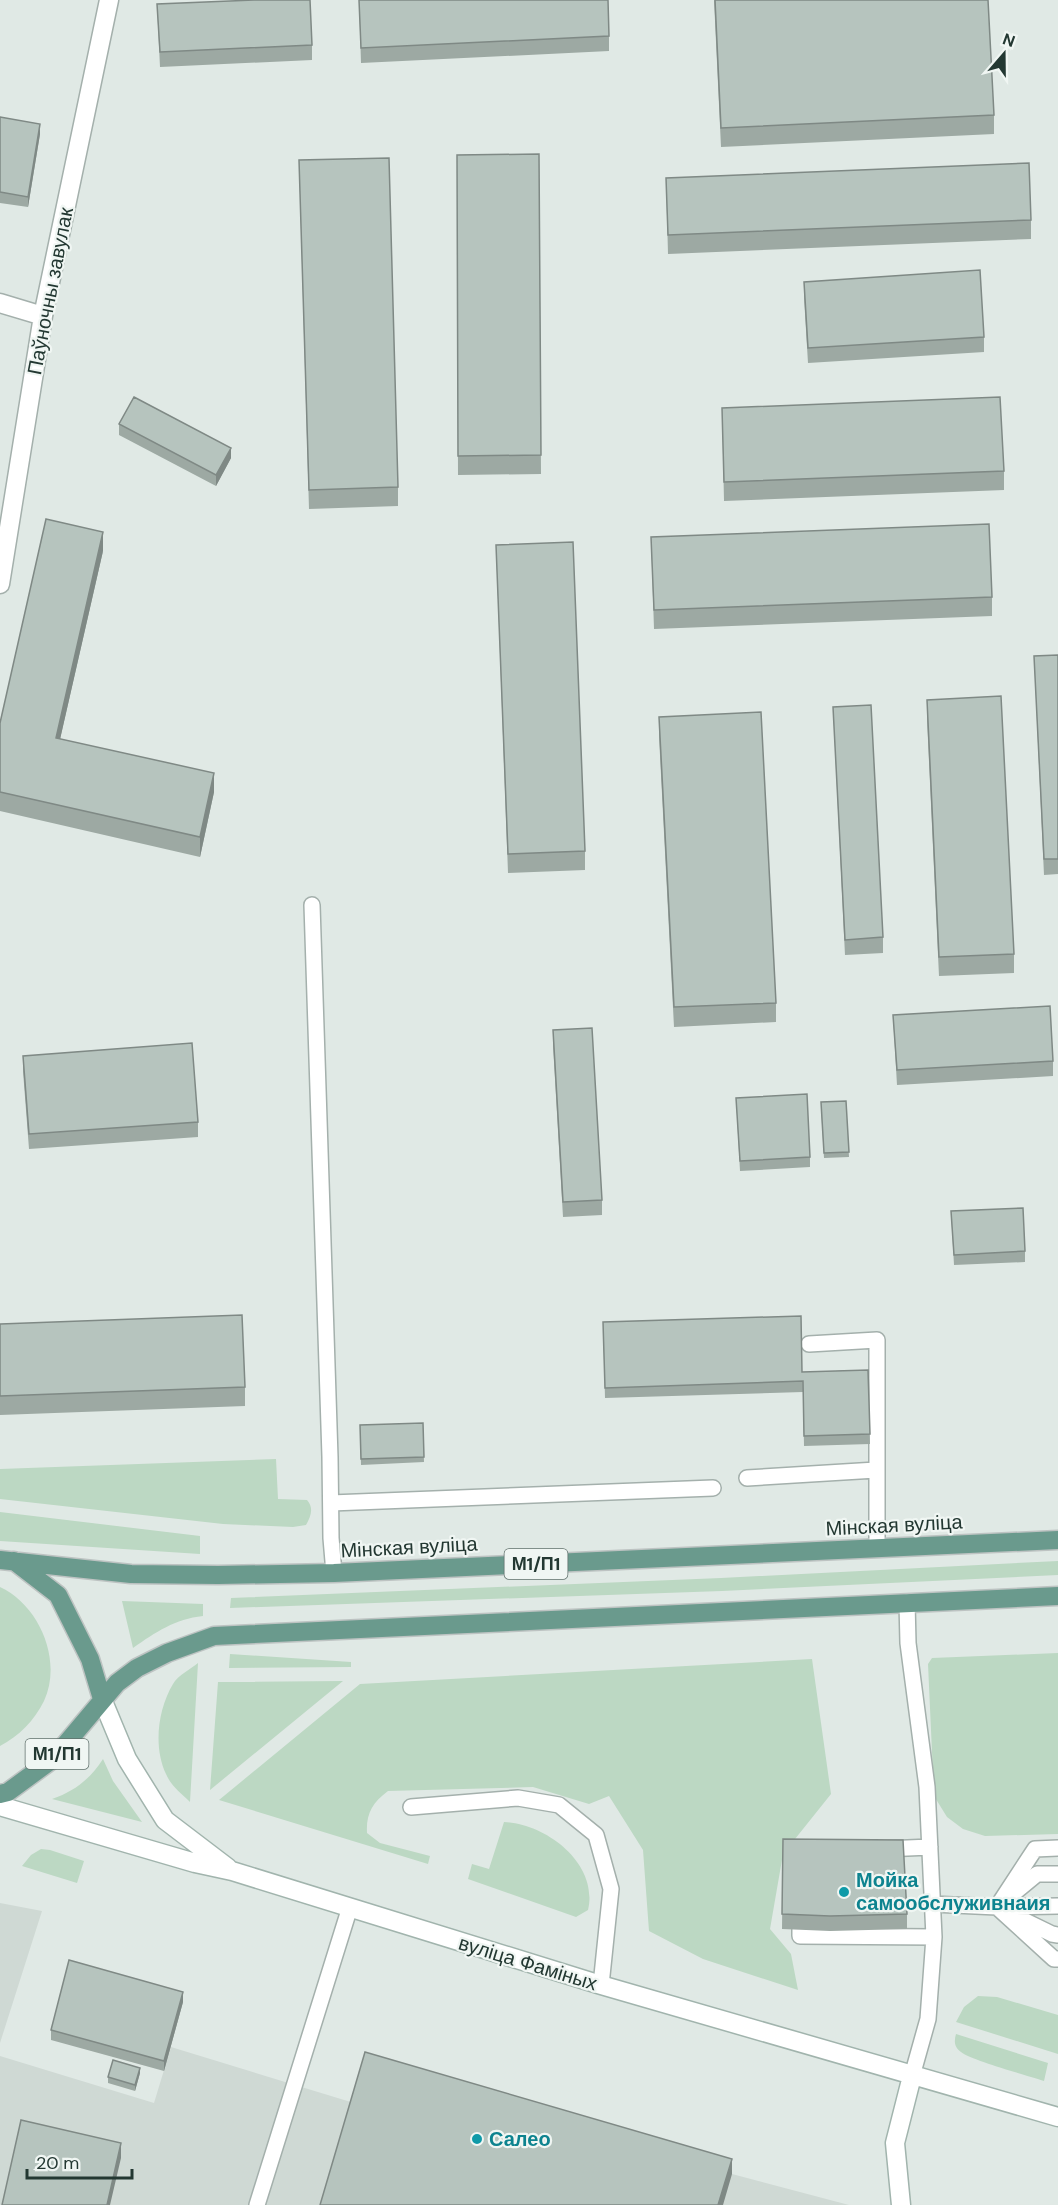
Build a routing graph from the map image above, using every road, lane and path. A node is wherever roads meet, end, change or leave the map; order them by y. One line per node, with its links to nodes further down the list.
1 (109, 0): 3 (main road, Паўночны завулак)
2 (0, 303): 3 (main road)
3 (43, 316): 4 (main road, Паўночны завулак)
4 (0, 584)
5 (312, 905): 10 (lane)
6 (809, 1344): 7 (lane)
7 (876, 1470): 8 (lane); 12 (lane)
8 (747, 1478)
9 (714, 1488): 10 (lane)
10 (331, 1503): 14 (lane)
11 (1058, 1540): 12 (main road, Мінская вуліца / М1/П1)
12 (877, 1548): 14 (main road, Мінская вуліца / М1/П1)
13 (7, 1561): 14 (main road, Мінская вуліца / М1/П1); 17 (main road)
14 (334, 1573)
15 (1058, 1596): 16 (main road, М1/П1)
16 (907, 1602): 17 (main road, М1/П1); 21 (lane)
17 (102, 1699): 18 (main road, М1/П1); 24 (main road)
18 (0, 1794)
19 (0, 1806): 24 (main road, вуліца Фаміных)
20 (411, 1808): 34 (lane)
21 (930, 1846): 23 (lane); 27 (lane)
22 (1058, 1848): 30 (lane)
23 (869, 1849)
24 (232, 1871): 29 (main road, вуліца Фаміных)
25 (1058, 1874): 30 (lane)
26 (800, 1893): 32 (lane)
27 (932, 1904): 30 (lane); 32 (lane)
28 (1058, 1906): 30 (lane)
29 (350, 1907): 34 (main road, вуліца Фаміных); 37 (lane)
30 (997, 1907): 31 (lane); 33 (lane)
31 (1058, 1935)
32 (934, 1937): 35 (lane)
33 (1058, 1959)
34 (600, 1985): 35 (main road, вуліца Фаміных)
35 (912, 2076): 36 (main road, вуліца Фаміных); 38 (main road)
36 (1058, 2117)
37 (257, 2205)
38 (902, 2205)

